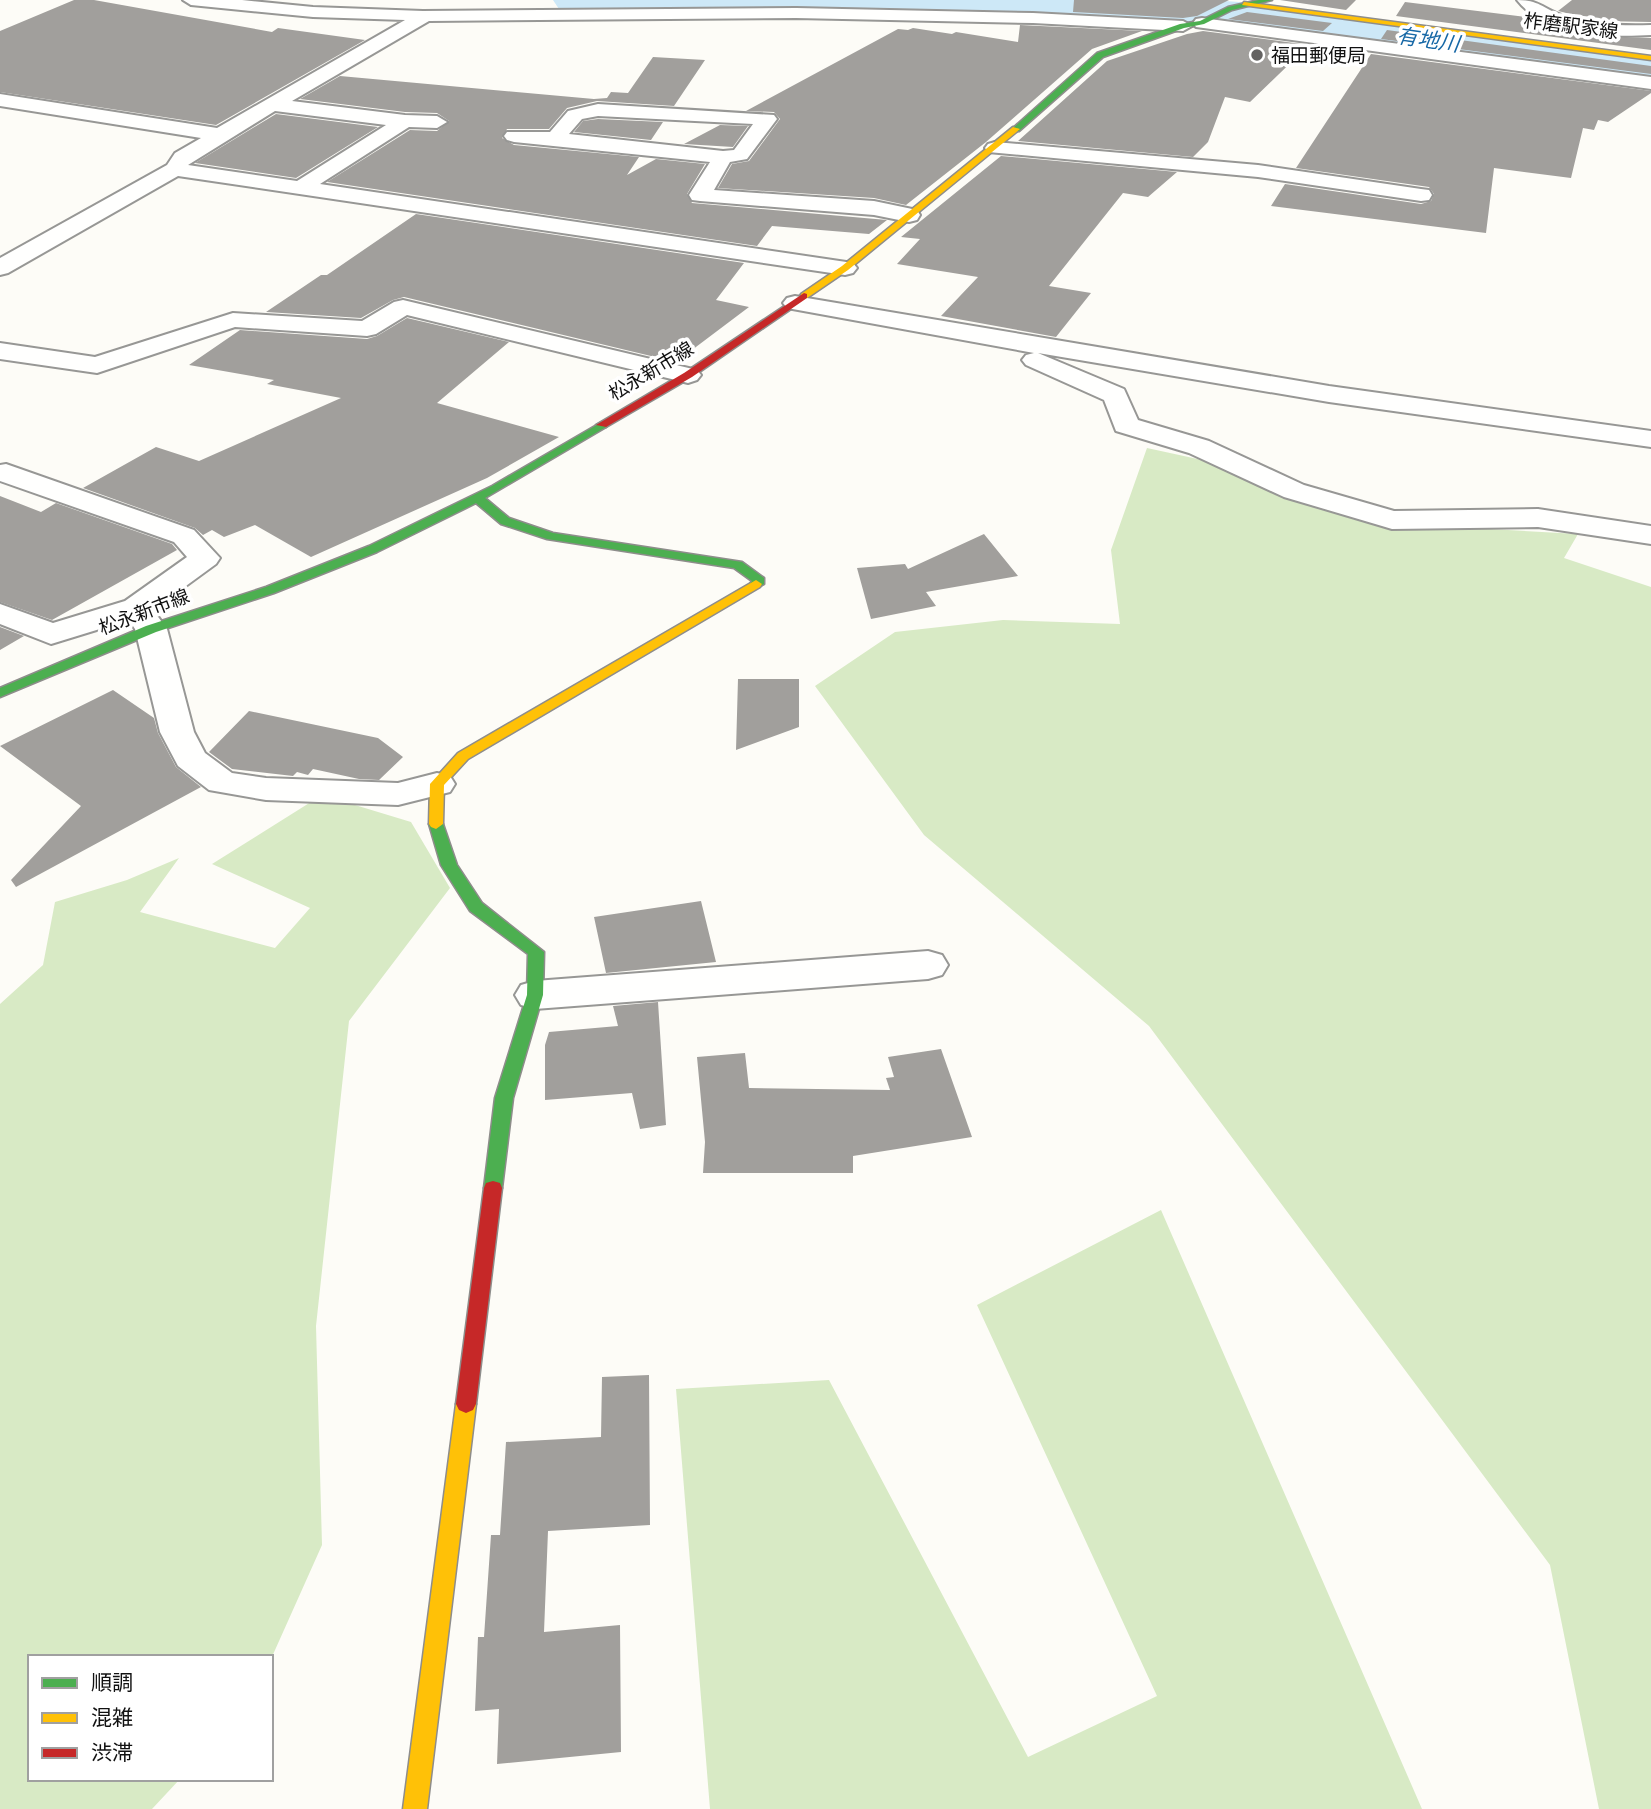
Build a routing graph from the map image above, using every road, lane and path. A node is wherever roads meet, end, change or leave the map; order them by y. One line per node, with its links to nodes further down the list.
1 (191, 0): 7 (street)
2 (445, 0): 7 (street)
3 (1269, 0): 6 (main road, 松永新市線)
4 (1525, 0): 10 (street)
5 (1206, 1): 6 (main road, 柞磨駅家線)
6 (1250, 4): 8 (main road, 松永新市線); 11 (main road, 柞磨駅家線)
7 (426, 16): 9 (street); 14 (street)
8 (1202, 23): 9 (main road, 松永新市線); 12 (street)
9 (1182, 26): 20 (main road, 松永新市線)
10 (1651, 30)
11 (1651, 58)
12 (1651, 83)
13 (0, 100): 17 (street)
14 (274, 105): 15 (street); 17 (street)
15 (405, 121): 16 (street); 23 (street)
16 (437, 122)
17 (221, 135): 22 (street)
18 (514, 136): 19 (street)
19 (555, 138): 21 (street); 21 (street)
20 (995, 148): 24 (street); 25 (main road, 松永新市線)
21 (723, 156): 25 (street)
22 (175, 169): 23 (street); 26 (street)
23 (301, 187): 27 (street)
24 (1421, 195)
25 (909, 215): 27 (main road, 松永新市線)
26 (0, 268)
27 (845, 268): 28 (main road, 松永新市線)
28 (795, 303): 29 (street); 31 (main road, 松永新市線)
29 (1028, 344): 32 (street); 35 (street)
30 (0, 351): 31 (street)
31 (688, 375): 34 (main road, 松永新市線)
32 (1651, 439)
33 (0, 473): 37 (street)
34 (476, 497): 37 (main road, 松永新市線); 39 (main road)
35 (1651, 535)
36 (0, 613): 37 (street)
37 (143, 619): 38 (main road, 松永新市線); 39 (street)
38 (0, 693)
39 (437, 784): 41 (main road)
40 (928, 965): 41 (street)
41 (535, 995): 42 (main road)
42 (415, 1809)

